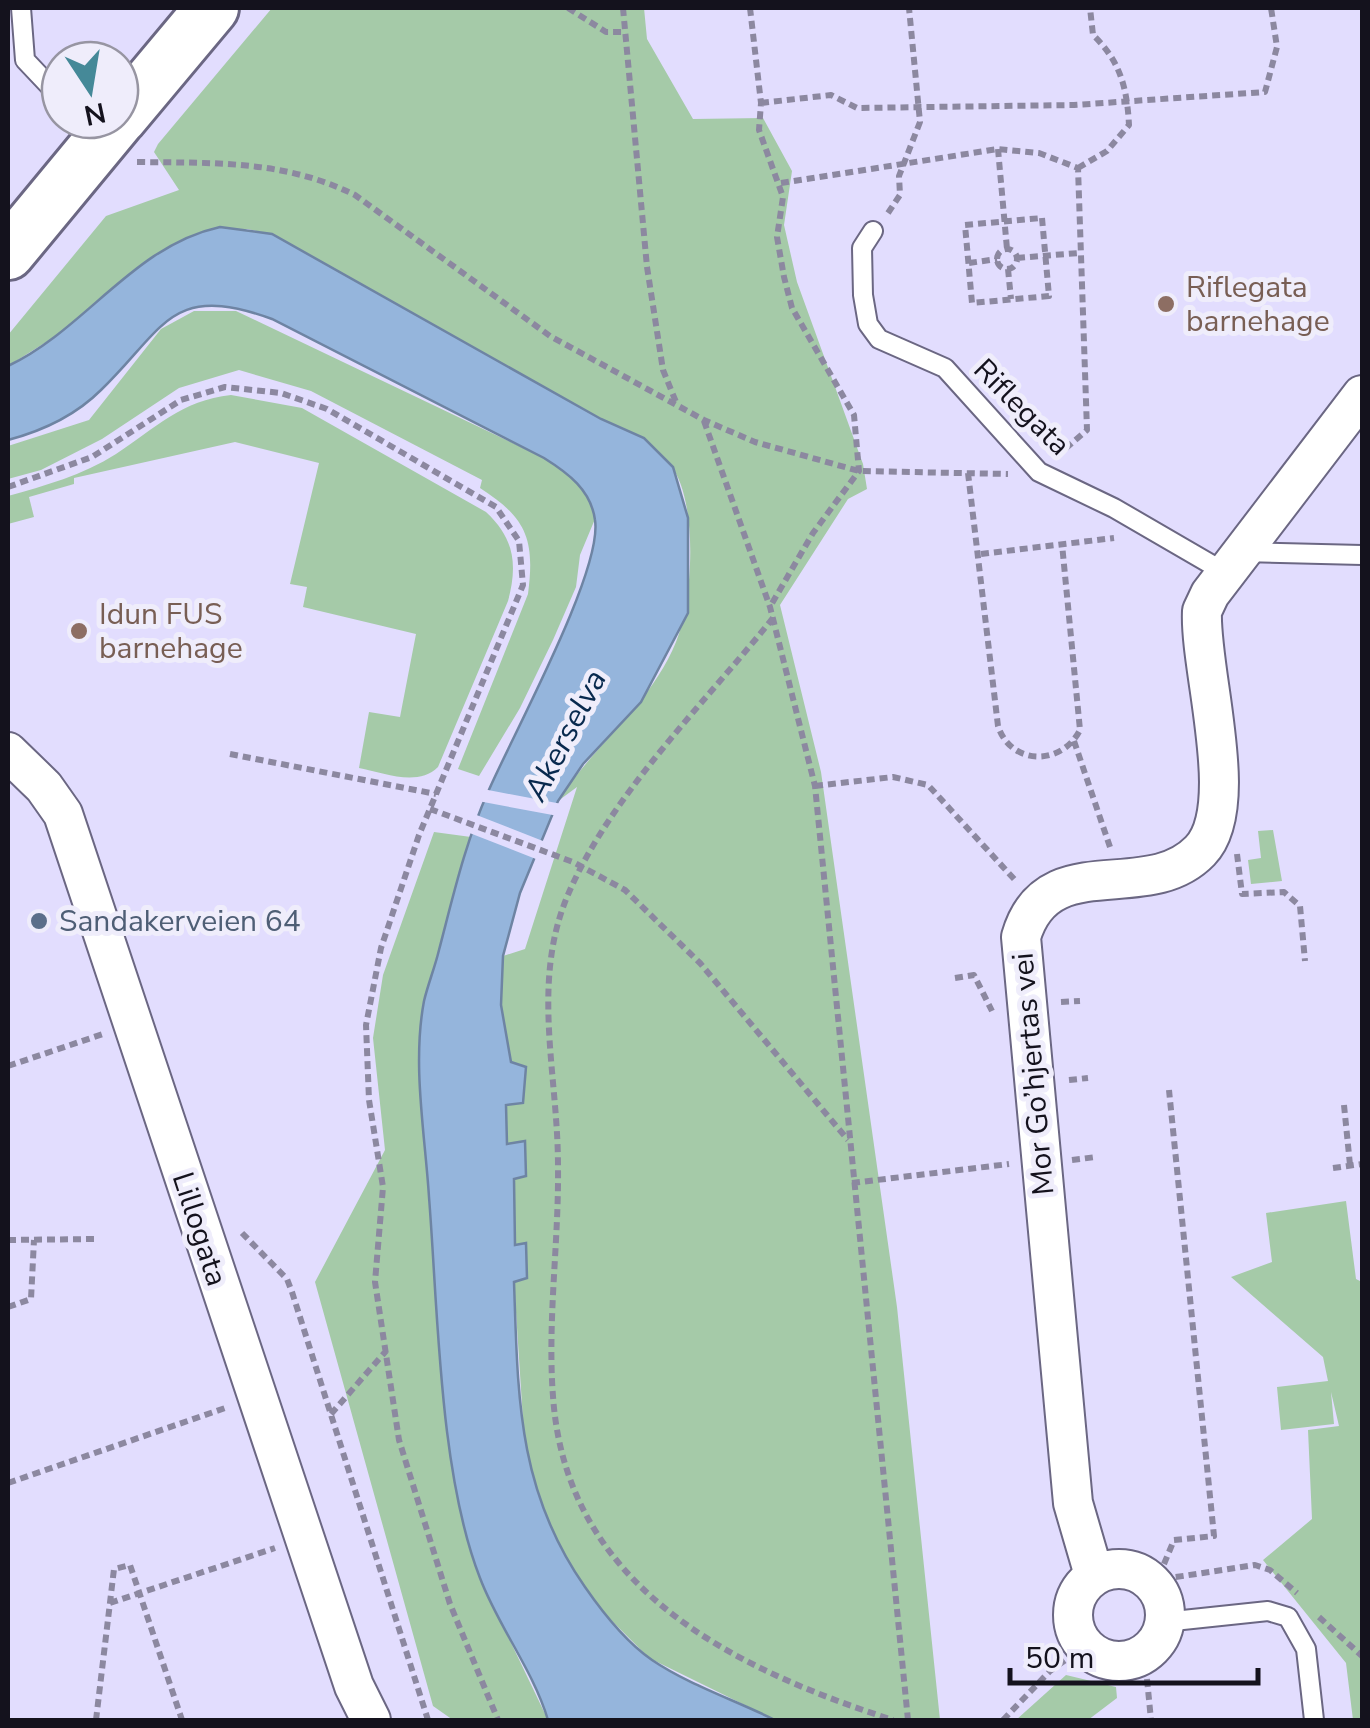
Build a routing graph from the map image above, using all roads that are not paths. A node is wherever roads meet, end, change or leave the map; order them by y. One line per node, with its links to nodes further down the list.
1 (21, 8): 3 (lane)
2 (212, 8): 4 (street)
3 (40, 76)
4 (140, 97)
5 (105, 140): 7 (street)
6 (872, 230): 10 (lane, Riflegata)
7 (8, 253)
8 (1362, 395): 10 (street, Mor Go’hjertas vei)
9 (1362, 554): 10 (lane)
10 (1234, 562): 12 (street, Mor Go’hjertas vei)
11 (8, 752): 14 (street, Lillogata)
12 (1094, 1576): 13 (street); 13 (street)
13 (1164, 1622): 15 (lane)
14 (371, 1720)
15 (1314, 1720)

